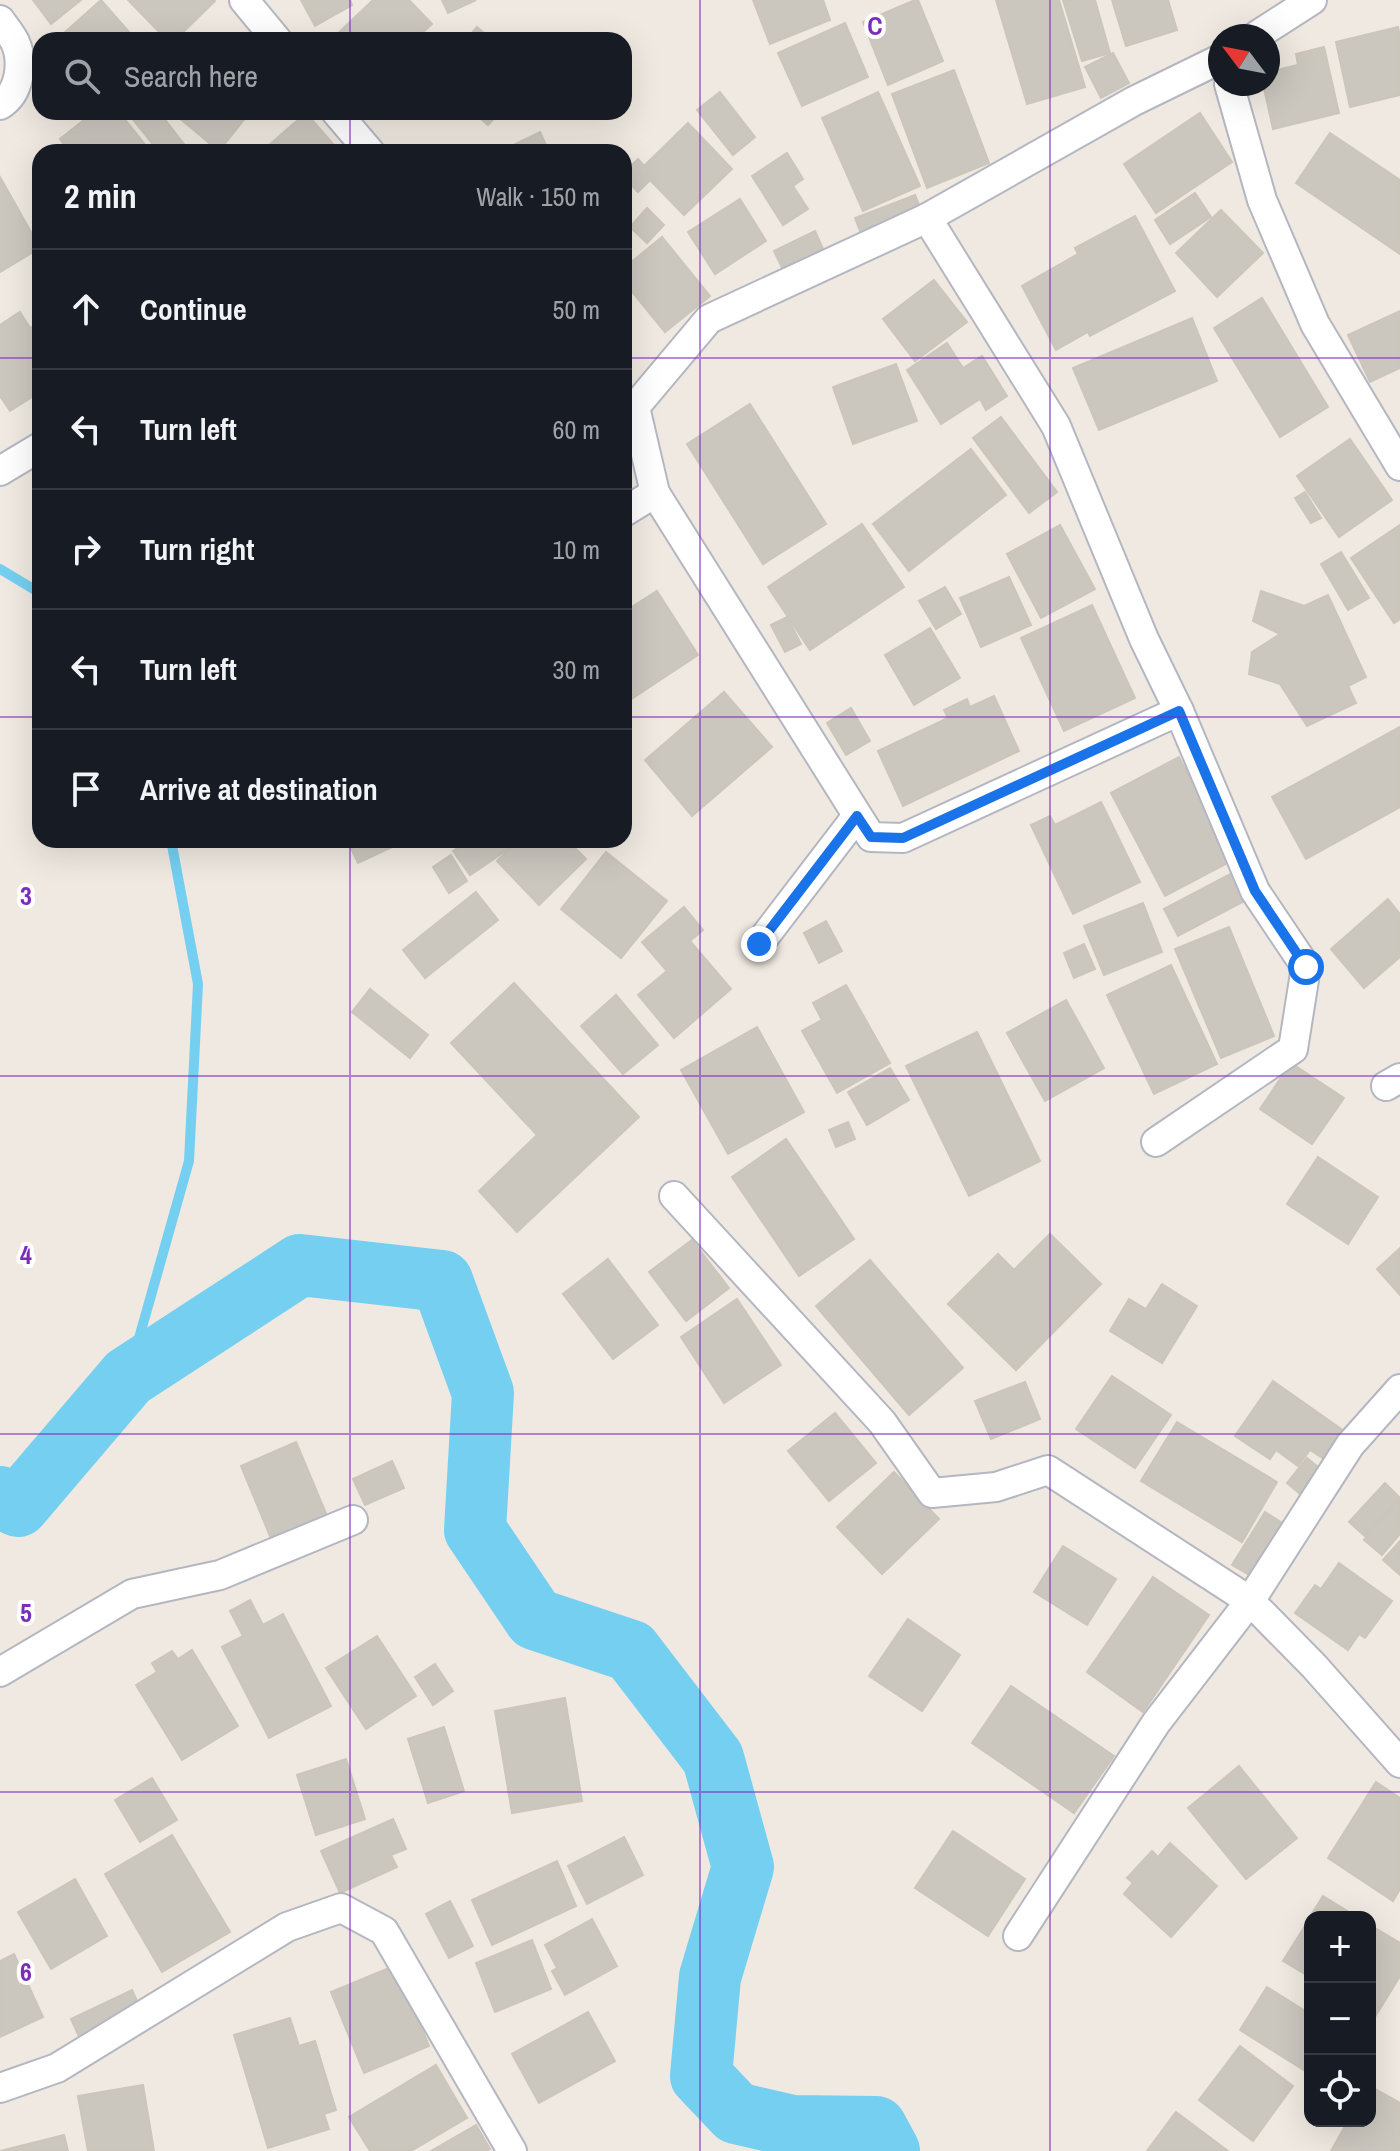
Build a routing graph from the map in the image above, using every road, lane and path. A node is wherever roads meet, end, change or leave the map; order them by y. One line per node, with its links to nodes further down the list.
1 (244, 0): 5 (street)
2 (1312, 0): 4 (street)
3 (0, 20): 8 (street)
4 (1275, 24)
5 (270, 32)
6 (1208, 65): 11 (street)
7 (1232, 96): 15 (street)
8 (0, 105)
9 (343, 120): 10 (street)
10 (363, 144)
11 (927, 218): 12 (street); 19 (street)
12 (632, 405)
13 (632, 414): 17 (street)
14 (32, 452): 16 (street)
15 (1400, 466)
16 (0, 471)
17 (655, 493): 18 (street); 20 (street)
18 (632, 507)
19 (1179, 711): 20 (street); 22 (street)
20 (857, 816): 21 (street)
21 (759, 944)
22 (1156, 1142)
23 (674, 1196): 26 (street)
24 (1400, 1389): 26 (street)
25 (353, 1520): 27 (street)
26 (1250, 1601): 28 (street); 29 (street)
27 (0, 1672)
28 (1400, 1763)
29 (1018, 1936)
30 (0, 2088): 31 (street)
31 (512, 2151)

